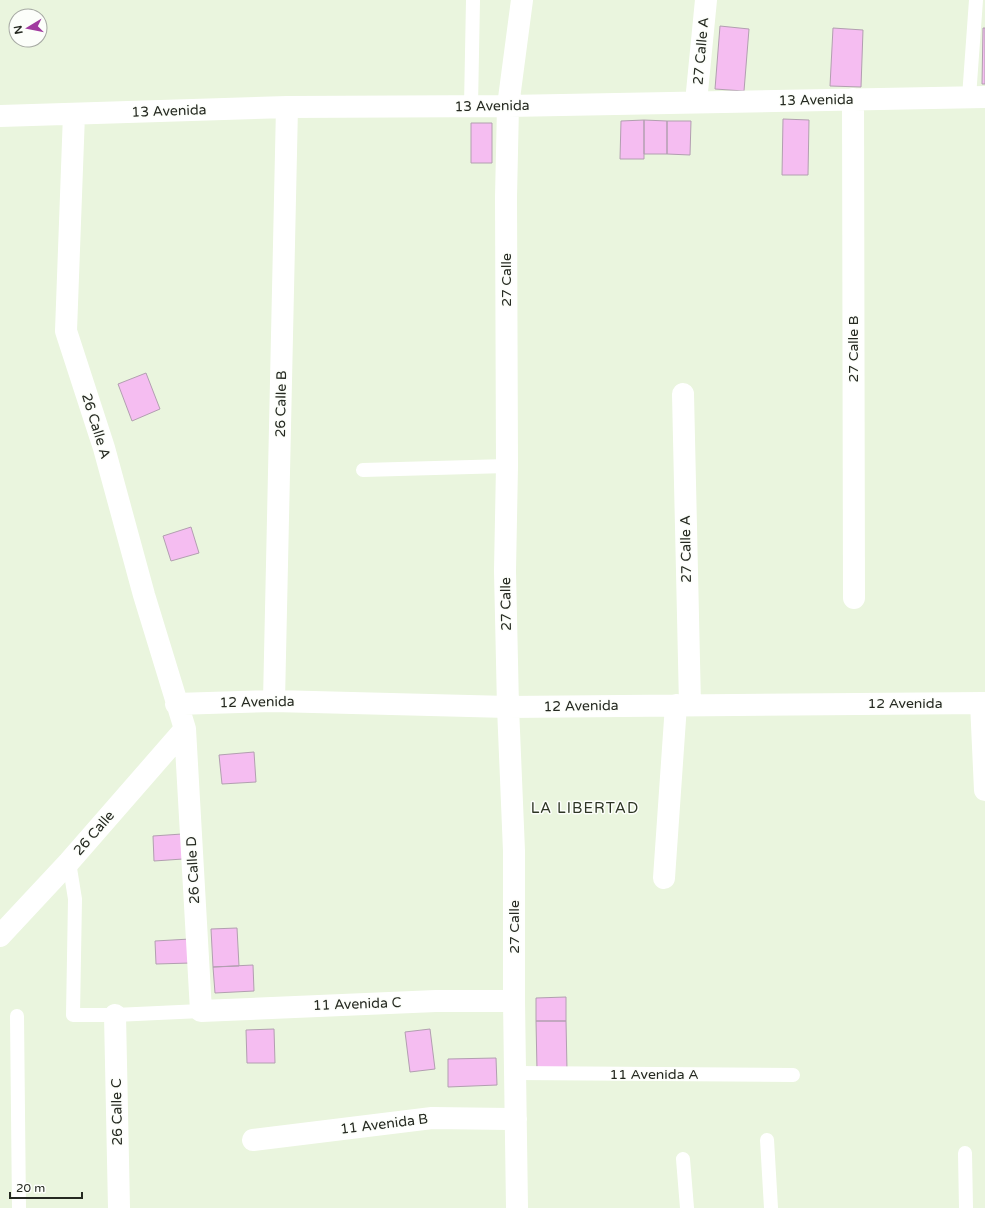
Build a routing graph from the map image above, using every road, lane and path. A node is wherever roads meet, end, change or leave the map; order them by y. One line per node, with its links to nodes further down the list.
1 (472, 0): 8 (lane)
2 (522, 0): 9 (street, 27 Calle)
3 (706, 0): 7 (street, 27 Calle A)
4 (976, 0): 5 (lane)
5 (977, 97): 6 (street, 13 Avenida)
6 (853, 99): 7 (street, 13 Avenida); 16 (street, 27 Calle B)
7 (696, 102): 9 (street, 13 Avenida)
8 (471, 106): 9 (street, 13 Avenida); 10 (street, 13 Avenida)
9 (508, 106): 14 (street, 27 Calle)
10 (287, 107): 11 (street, 13 Avenida); 17 (street, 26 Calle B)
11 (74, 114): 12 (street, 13 Avenida); 19 (street, 26 Calle A)
12 (0, 116)
13 (683, 394): 20 (street, 27 Calle A)
14 (507, 466): 15 (lane); 21 (street, 27 Calle)
15 (363, 470)
16 (854, 598)
17 (274, 701): 19 (street, 12 Avenida); 21 (street, 12 Avenida)
18 (983, 703): 20 (street, 12 Avenida); 23 (street)
19 (176, 704): 22 (street, 26 Calle A)
20 (683, 705): 21 (street, 12 Avenida); 25 (street, 27 Calle A)
21 (508, 707): 27 (street, 27 Calle)
22 (185, 729): 24 (street, 26 Calle); 28 (street, 26 Calle D)
23 (985, 790)
24 (69, 862): 26 (street, 26 Calle); 29 (lane)
25 (664, 878)
26 (0, 936)
27 (514, 1001): 28 (street, 11 Avenida C); 31 (street, 27 Calle)
28 (201, 1011): 29 (lane)
29 (115, 1015): 39 (street, 26 Calle C)
30 (17, 1016): 38 (lane)
31 (515, 1073): 32 (lane, 11 Avenida A); 33 (street, 27 Calle)
32 (794, 1075)
33 (516, 1119): 34 (street, 11 Avenida B); 40 (street, 27 Calle)
34 (252, 1140)
35 (767, 1140): 42 (lane)
36 (965, 1153): 43 (lane)
37 (683, 1159): 41 (lane)
38 (19, 1208)
39 (119, 1208)
40 (517, 1208)
41 (687, 1208)
42 (770, 1208)
43 (966, 1208)

